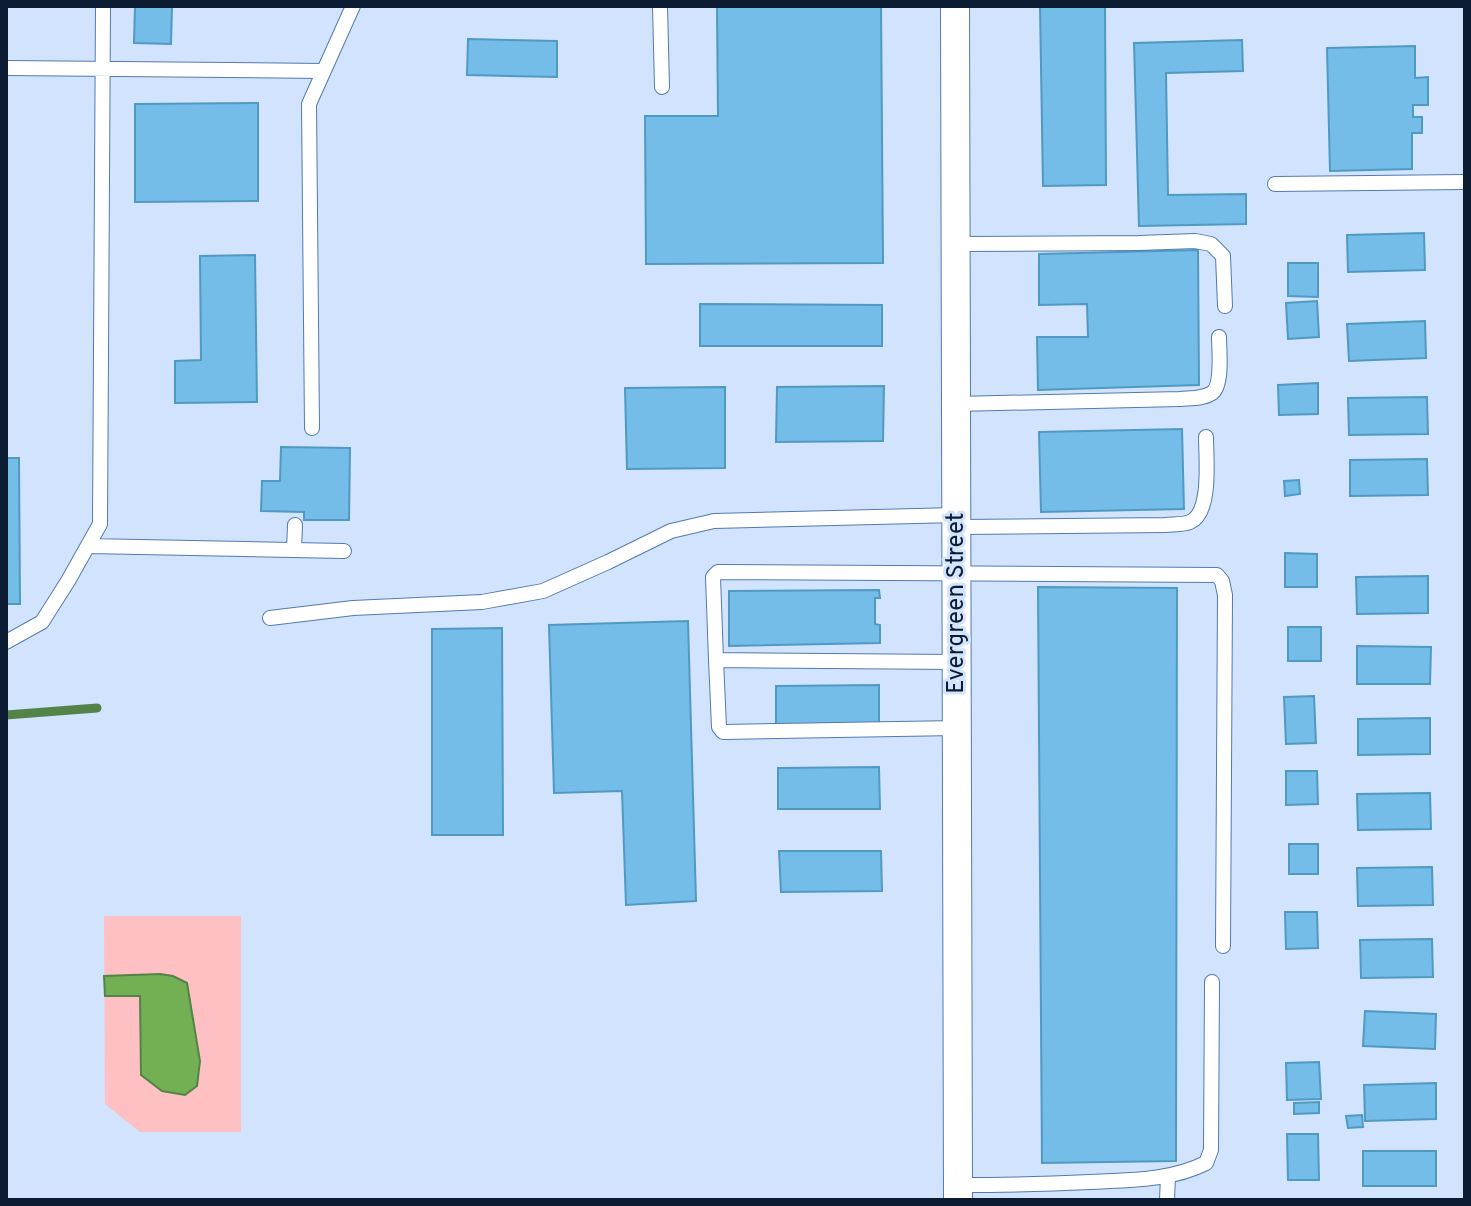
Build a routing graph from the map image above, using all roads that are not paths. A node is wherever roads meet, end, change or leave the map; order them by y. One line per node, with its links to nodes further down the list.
1 (103, 6): 6 (lane)
2 (353, 6): 7 (lane)
3 (660, 6): 8 (lane)
4 (955, 6): 11 (street, Evergreen Street)
5 (6, 68): 6 (lane)
6 (103, 70): 7 (lane); 19 (lane)
7 (324, 71): 15 (lane)
8 (662, 87)
9 (1465, 182): 10 (lane)
10 (1275, 184)
11 (956, 244): 12 (lane); 14 (street, Evergreen Street)
12 (1225, 306)
13 (1219, 337): 14 (lane)
14 (956, 404): 17 (street, Evergreen Street)
15 (312, 428)
16 (1206, 437): 17 (lane)
17 (957, 521): 22 (street, Evergreen Street); 23 (lane)
18 (295, 525): 20 (lane)
19 (88, 546): 20 (lane); 24 (lane)
20 (294, 550): 21 (lane)
21 (344, 551)
22 (957, 574): 25 (lane); 26 (street, Evergreen Street); 28 (lane)
23 (270, 618)
24 (6, 642)
25 (716, 660): 26 (lane); 27 (lane)
26 (957, 662): 27 (street, Evergreen Street)
27 (957, 728): 31 (street, Evergreen Street)
28 (1223, 946)
29 (1212, 982): 30 (lane)
30 (1168, 1176): 31 (lane); 32 (lane)
31 (958, 1193)
32 (1167, 1200)

